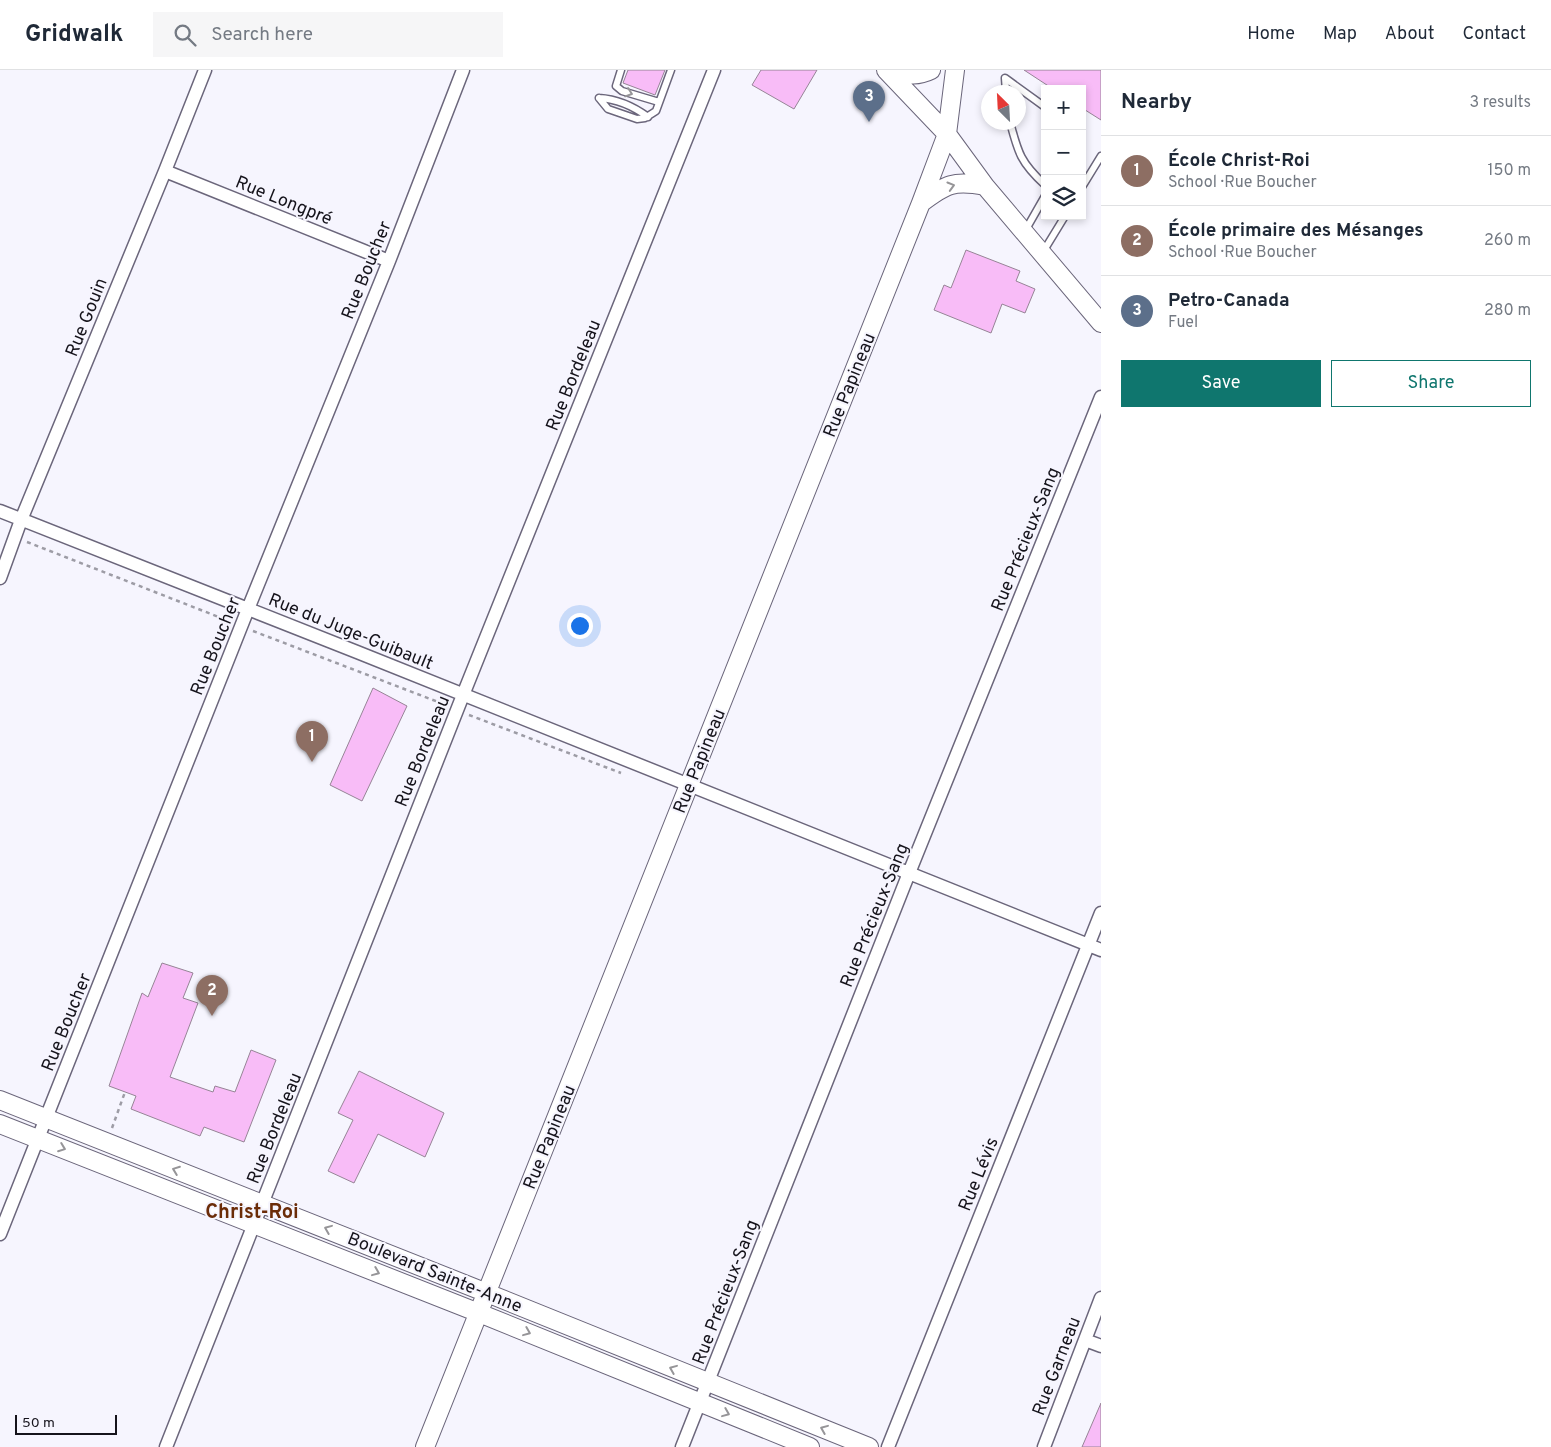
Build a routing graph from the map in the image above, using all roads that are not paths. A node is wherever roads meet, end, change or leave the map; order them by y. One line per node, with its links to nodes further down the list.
1 (205, 70): 19 (street, Rue Gouin)
2 (463, 70): 28 (street, Rue Boucher)
3 (621, 70): 13 (lane, one-way to 13)
4 (671, 70): 13 (lane)
5 (714, 70): 35 (street, Rue Bordeleau)
6 (886, 70): 17 (street)
7 (896, 70): 8 (street)
8 (931, 70)
9 (956, 70): 17 (street, Rue Papineau)
10 (1009, 70): 11 (lane)
11 (1005, 78): 12 (lane); 14 (lane)
12 (1006, 85)
13 (659, 102): 15 (lane)
14 (1041, 103)
15 (648, 117): 15 (lane)
16 (1012, 130): 21 (lane)
17 (947, 134): 22 (street); 23 (street, Rue Papineau)
18 (1101, 156): 20 (lane)
19 (165, 171): 28 (street, Rue Longpré); 32 (street, Rue Gouin)
20 (1086, 180)
21 (1041, 181)
22 (985, 186): 23 (street, one-way to 22); 26 (street)
23 (921, 203): 36 (street, Rue Papineau)
24 (1041, 203): 26 (lane)
25 (1063, 220): 27 (lane)
26 (1024, 232): 27 (street)
27 (1042, 254): 29 (street)
28 (389, 261): 34 (street, Rue Boucher)
29 (1101, 324)
30 (1101, 396): 37 (street, Rue Précieux-Sang)
31 (0, 511): 32 (street, Rue du Juge-Guibault)
32 (21, 520): 33 (street, Rue Gouin); 34 (street, Rue du Juge-Guibault)
33 (0, 578)
34 (248, 609): 35 (street, Rue du Juge-Guibault); 42 (street, Rue Boucher)
35 (463, 695): 36 (street, Rue du Juge-Guibault); 45 (street, Rue Bordeleau)
36 (689, 785): 37 (street, Rue du Juge-Guibault); 48 (street, Rue Papineau)
37 (909, 873): 39 (street, Rue du Juge-Guibault); 54 (street, Rue Précieux-Sang)
38 (1101, 913): 39 (street, Rue Lévis)
39 (1088, 945): 40 (street, Rue du Juge-Guibault); 61 (street, Rue Lévis)
40 (1101, 950)
41 (0, 1100): 42 (street, Boulevard Sainte-Anne)
42 (46, 1119): 44 (street, Rue Boucher); 45 (street, Boulevard Sainte-Anne, one-way to 42)
43 (0, 1124): 44 (street, Boulevard Sainte-Anne)
44 (38, 1139): 46 (street, Boulevard Sainte-Anne, one-way to 46); 47 (street, Rue Boucher)
45 (263, 1203): 46 (street, Rue Bordeleau); 48 (street, Boulevard Sainte-Anne, one-way to 45)
46 (255, 1224): 50 (street, Boulevard Sainte-Anne, one-way to 50); 56 (street, Rue Bordeleau)
47 (0, 1234)
48 (487, 1293): 50 (street, Rue Papineau); 54 (street, Boulevard Sainte-Anne, one-way to 48)
49 (1101, 1298): 51 (street, Rue Garneau)
50 (479, 1313): 55 (street, Boulevard Sainte-Anne, one-way to 55); 57 (street, Rue Papineau)
51 (1097, 1321): 52 (street, Rue Garneau)
52 (1085, 1340): 53 (street); 62 (street, Rue Garneau)
53 (1101, 1346)
54 (708, 1383): 55 (street, Rue Précieux-Sang); 60 (street, Boulevard Sainte-Anne, one-way to 54)
55 (701, 1402): 58 (street, Rue Précieux-Sang); 59 (street, Boulevard Sainte-Anne, one-way to 59)
56 (166, 1447)
57 (425, 1447)
58 (682, 1447)
59 (810, 1447)
60 (870, 1447)
61 (888, 1447)
62 (1044, 1447)

